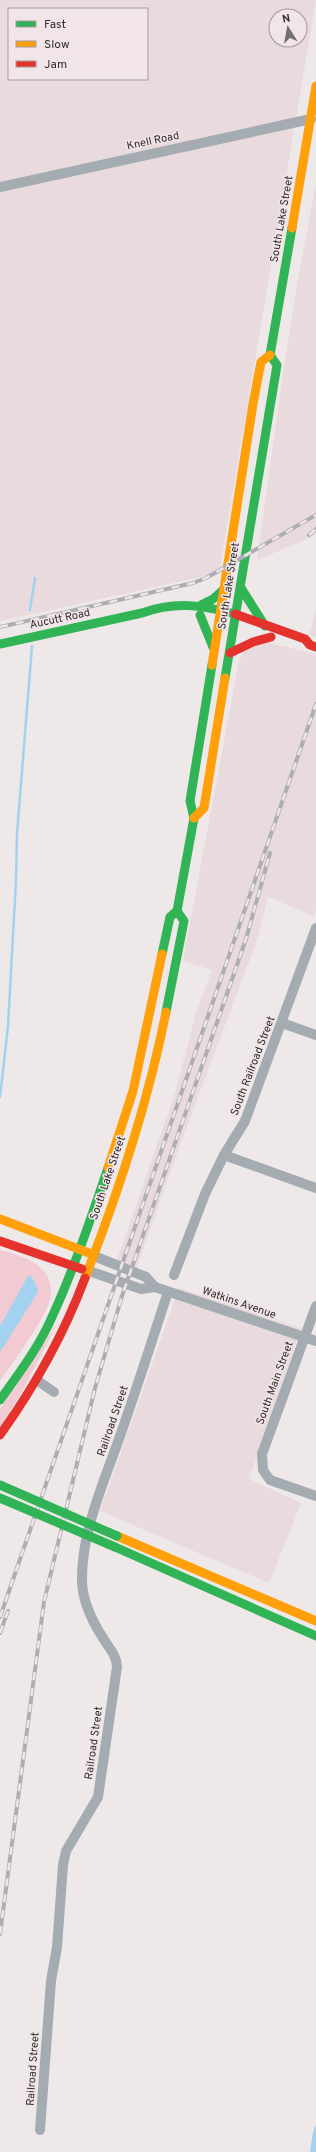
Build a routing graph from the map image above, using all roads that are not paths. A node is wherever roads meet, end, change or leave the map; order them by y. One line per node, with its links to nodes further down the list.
1 (316, 86): 2 (main road, South Lake Street)
2 (311, 119): 3 (street, Knell Road); 4 (main road, South Lake Street)
3 (0, 187)
4 (270, 355): 5 (main road, South Lake Street); 6 (main road, South Lake Street)
5 (241, 588): 11 (main road, South Lake Street); 12 (main road)
6 (223, 590): 7 (main road); 10 (main road, South Lake Street)
7 (201, 605): 8 (main road, Aucutt Road); 10 (main road, Aucutt Road)
8 (142, 612): 9 (main road); 15 (main road, Aucutt Road)
9 (200, 615): 10 (main road); 17 (main road)
10 (219, 615): 11 (main road); 17 (main road, South Lake Street)
11 (238, 623): 12 (main road); 18 (main road, South Lake Street)
12 (265, 626): 16 (main road)
13 (256, 632): 14 (main road)
14 (271, 637): 16 (main road); 18 (main road)
15 (0, 644)
16 (313, 646)
17 (214, 649): 19 (main road, South Lake Street)
18 (230, 653): 19 (main road, South Lake Street)
19 (194, 818): 20 (main road, South Lake Street)
20 (177, 911): 28 (main road, South Lake Street); 29 (main road, South Lake Street)
21 (316, 928): 22 (street, South Railroad Street)
22 (282, 1023): 23 (street); 24 (street, South Railroad Street)
23 (316, 1035)
24 (224, 1155): 25 (street); 32 (street, South Railroad Street)
25 (316, 1188)
26 (0, 1219): 28 (main road)
27 (0, 1241): 30 (main road)
28 (80, 1249): 29 (main road); 30 (main road, South Lake Street)
29 (94, 1256): 31 (main road, South Lake Street); 33 (street, Watkins Avenue)
30 (74, 1266): 31 (main road); 40 (main road, South Lake Street)
31 (89, 1271): 33 (street, Watkins Avenue); 38 (main road, South Lake Street)
32 (174, 1275)
33 (155, 1287): 34 (street, Watkins Avenue)
34 (168, 1292): 36 (street, Watkins Avenue); 47 (street, Railroad Street)
35 (316, 1306): 36 (street, South Main Street)
36 (305, 1338): 37 (street, Watkins Avenue); 43 (street, South Main Street)
37 (316, 1341)
38 (38, 1381): 39 (street); 41 (main road, South Lake Street)
39 (54, 1392)
40 (0, 1400)
41 (0, 1435)
42 (0, 1485): 45 (main road, bridge)
43 (316, 1496)
44 (0, 1498): 46 (main road, bridge)
45 (316, 1621)
46 (316, 1636)
47 (40, 2130)

